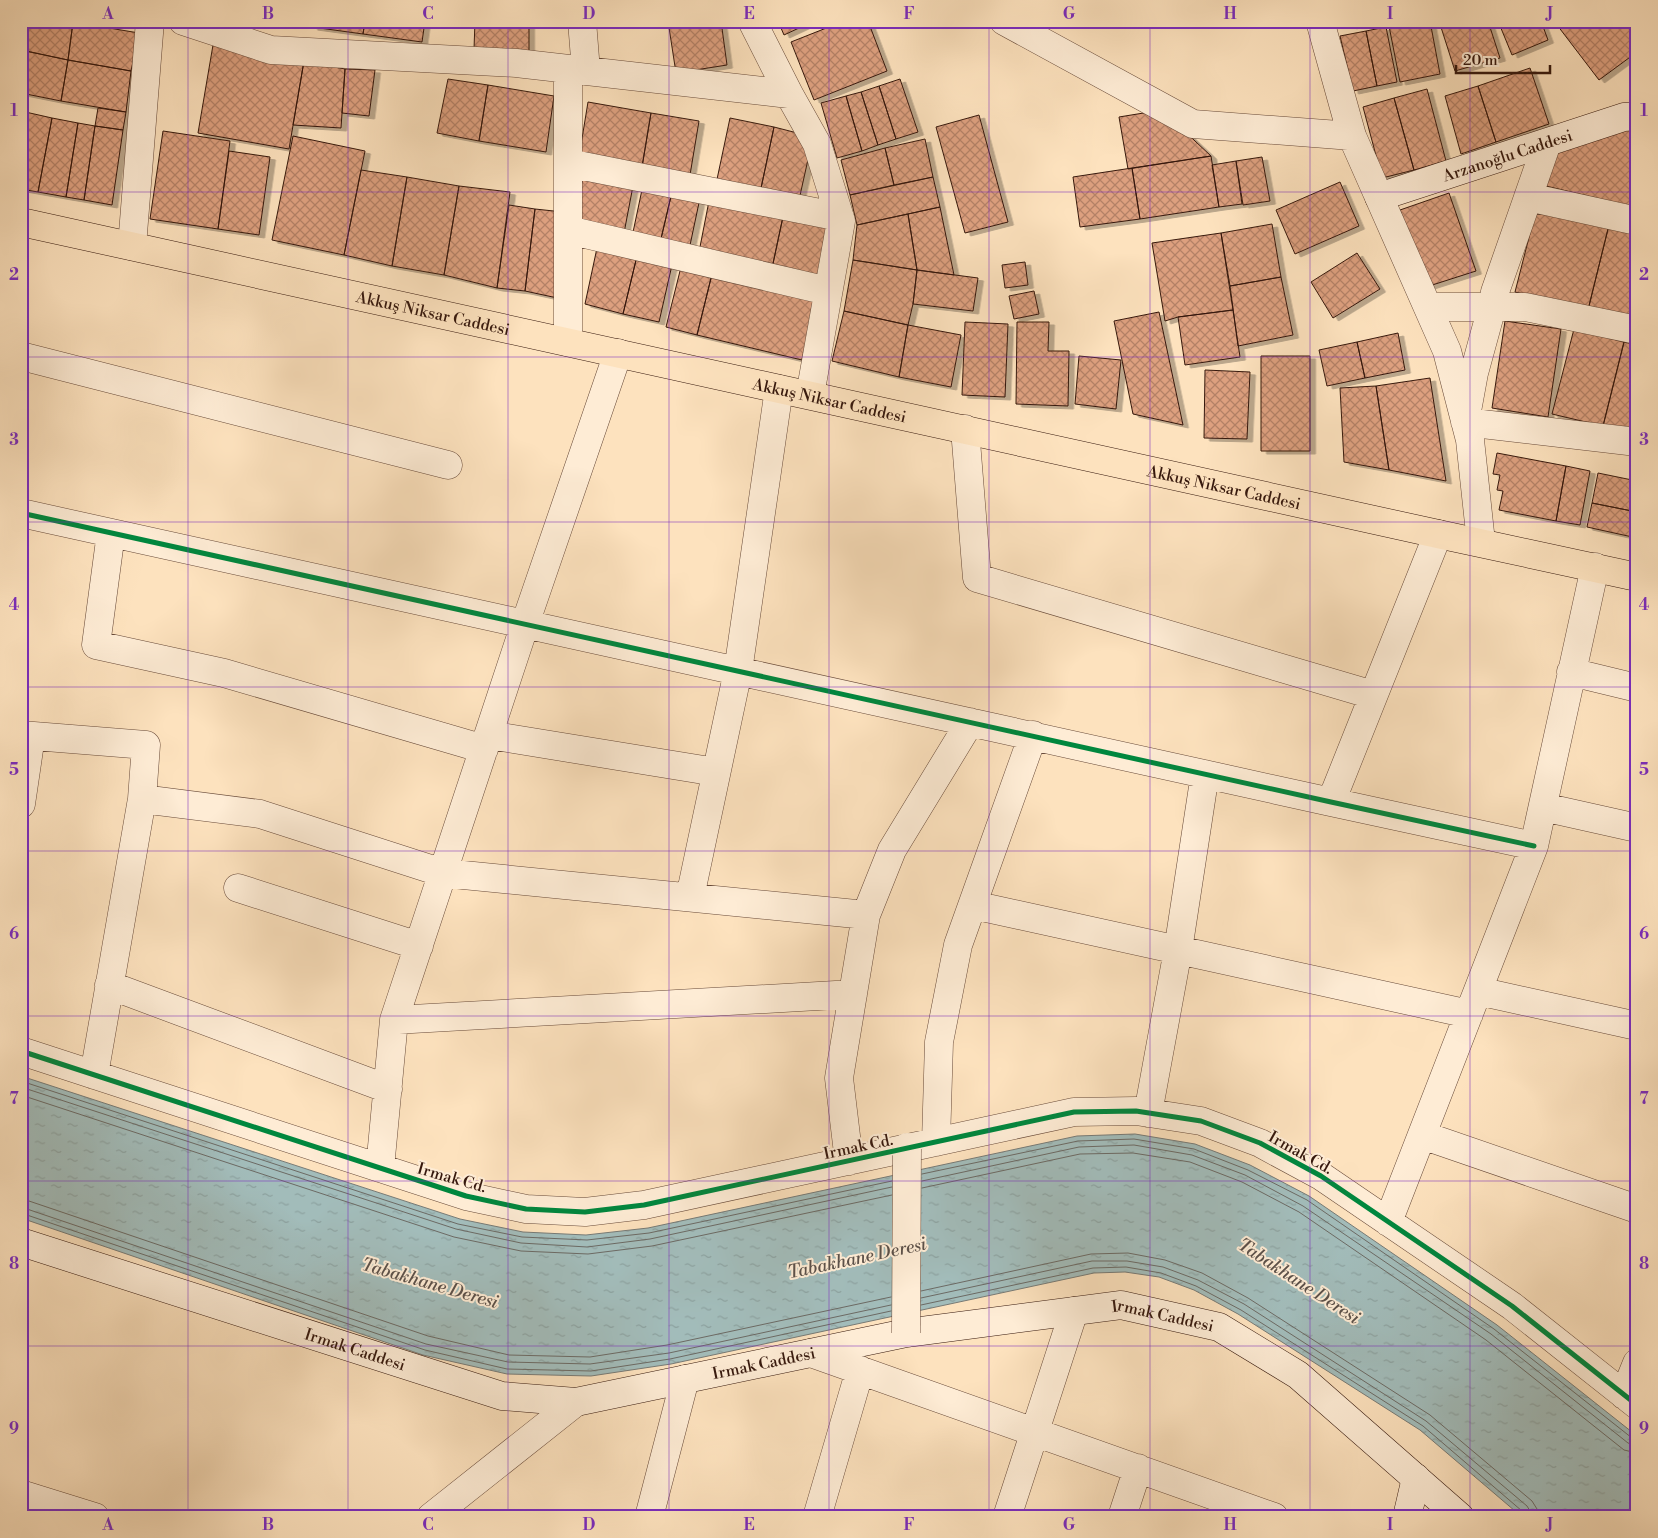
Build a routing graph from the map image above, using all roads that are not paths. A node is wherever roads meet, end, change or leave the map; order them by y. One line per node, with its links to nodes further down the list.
1 (150, 21): 19 (street)
2 (183, 21): 7 (street)
3 (582, 21): 7 (street)
4 (752, 21): 8 (street)
5 (1004, 21): 10 (street)
6 (1326, 23): 10 (street)
7 (577, 70): 8 (street); 12 (street)
8 (789, 94): 15 (street)
9 (1637, 116): 11 (street, Arzanoğlu Caddesi)
10 (1352, 136): 13 (street)
11 (1547, 142): 13 (street, Arzanoğlu Caddesi); 14 (street)
12 (568, 164): 15 (street); 18 (street)
13 (1379, 197): 21 (street)
14 (1528, 197): 16 (street); 22 (street)
15 (840, 217): 20 (street)
16 (1637, 221)
17 (21, 222): 19 (main road, Akkuş Niksar Caddesi)
18 (568, 230): 20 (street); 24 (street)
19 (132, 246): 24 (main road, Akkuş Niksar Caddesi)
20 (828, 291): 28 (street)
21 (1428, 307): 22 (street); 29 (street)
22 (1492, 307): 23 (street); 29 (street)
23 (1637, 330)
24 (568, 342): 25 (main road, Akkuş Niksar Caddesi)
25 (618, 353): 27 (main road, Akkuş Niksar Caddesi); 39 (street)
26 (21, 356): 32 (street)
27 (779, 389): 28 (main road, Akkuş Niksar Caddesi); 40 (street)
28 (810, 395): 30 (main road, Akkuş Niksar Caddesi)
29 (1465, 422): 31 (street); 36 (street)
30 (965, 430): 35 (main road, Akkuş Niksar Caddesi); 43 (street)
31 (1637, 442)
32 (448, 465)
33 (21, 513): 34 (street)
34 (111, 533): 39 (street); 47 (street)
35 (1438, 534): 36 (main road, Akkuş Niksar Caddesi); 43 (street)
36 (1481, 542): 37 (main road, Akkuş Niksar Caddesi)
37 (1595, 567): 38 (main road, Akkuş Niksar Caddesi); 41 (street)
38 (1637, 576)
39 (525, 624): 40 (street); 47 (street)
40 (738, 671): 44 (street); 48 (street)
41 (1572, 672): 42 (street); 53 (street)
42 (1637, 688)
43 (1373, 695): 51 (street)
44 (970, 722): 45 (street); 60 (street)
45 (1033, 735): 49 (street); 59 (street)
46 (26, 736): 50 (street); 52 (street)
47 (486, 742): 48 (street); 56 (street)
48 (716, 772): 58 (street)
49 (1205, 774): 51 (street); 62 (street)
50 (142, 799): 56 (street); 63 (street)
51 (1330, 802): 55 (street)
52 (21, 804)
53 (1543, 807): 54 (street); 55 (street)
54 (1637, 828)
55 (1534, 846): 65 (street)
56 (443, 873): 58 (street); 61 (street)
57 (238, 888): 61 (street)
58 (690, 897): 60 (street)
59 (972, 905): 62 (street); 73 (street)
60 (866, 915): 64 (street)
61 (419, 946): 66 (street)
62 (1178, 950): 65 (street); 71 (street)
63 (110, 985): 69 (street); 70 (street)
64 (853, 994): 66 (street); 75 (street)
65 (1474, 1002): 67 (street); 72 (street)
66 (394, 1020): 70 (street)
67 (1637, 1026)
68 (21, 1051): 69 (street, Irmak Cd.)
69 (94, 1075): 76 (street, Irmak Cd.)
70 (388, 1088): 76 (street)
71 (1148, 1113): 73 (street, Irmak Cd.); 78 (street, Irmak Cd.)
72 (1422, 1135): 77 (street); 78 (street)
73 (936, 1142): 75 (street, Irmak Cd.)
74 (907, 1147): 81 (street, bridge)
75 (849, 1161): 76 (street, Irmak Cd.)
76 (380, 1168)
77 (1637, 1210)
78 (1388, 1222): 86 (street, Irmak Cd.)
79 (21, 1242): 87 (street, Irmak Caddesi)
80 (1074, 1311): 81 (street, Irmak Caddesi); 88 (street); 90 (street, Irmak Caddesi)
81 (906, 1333): 82 (street, Irmak Caddesi)
82 (811, 1353): 84 (street); 85 (street, Irmak Caddesi)
83 (1637, 1363): 86 (street)
84 (860, 1370): 88 (street); 96 (street)
85 (685, 1379): 87 (street, Irmak Caddesi); 95 (street)
86 (1630, 1400)
87 (576, 1402): 94 (street)
88 (1035, 1432): 89 (street); 97 (street)
89 (1138, 1468): 92 (street); 98 (street)
90 (1416, 1478): 99 (street); 100 (street, Irmak Caddesi)
91 (21, 1494): 93 (street)
92 (1260, 1514)
93 (95, 1517)
94 (431, 1517)
95 (649, 1517)
96 (817, 1517)
97 (1007, 1517)
98 (1122, 1517)
99 (1407, 1517)
100 (1460, 1517)

